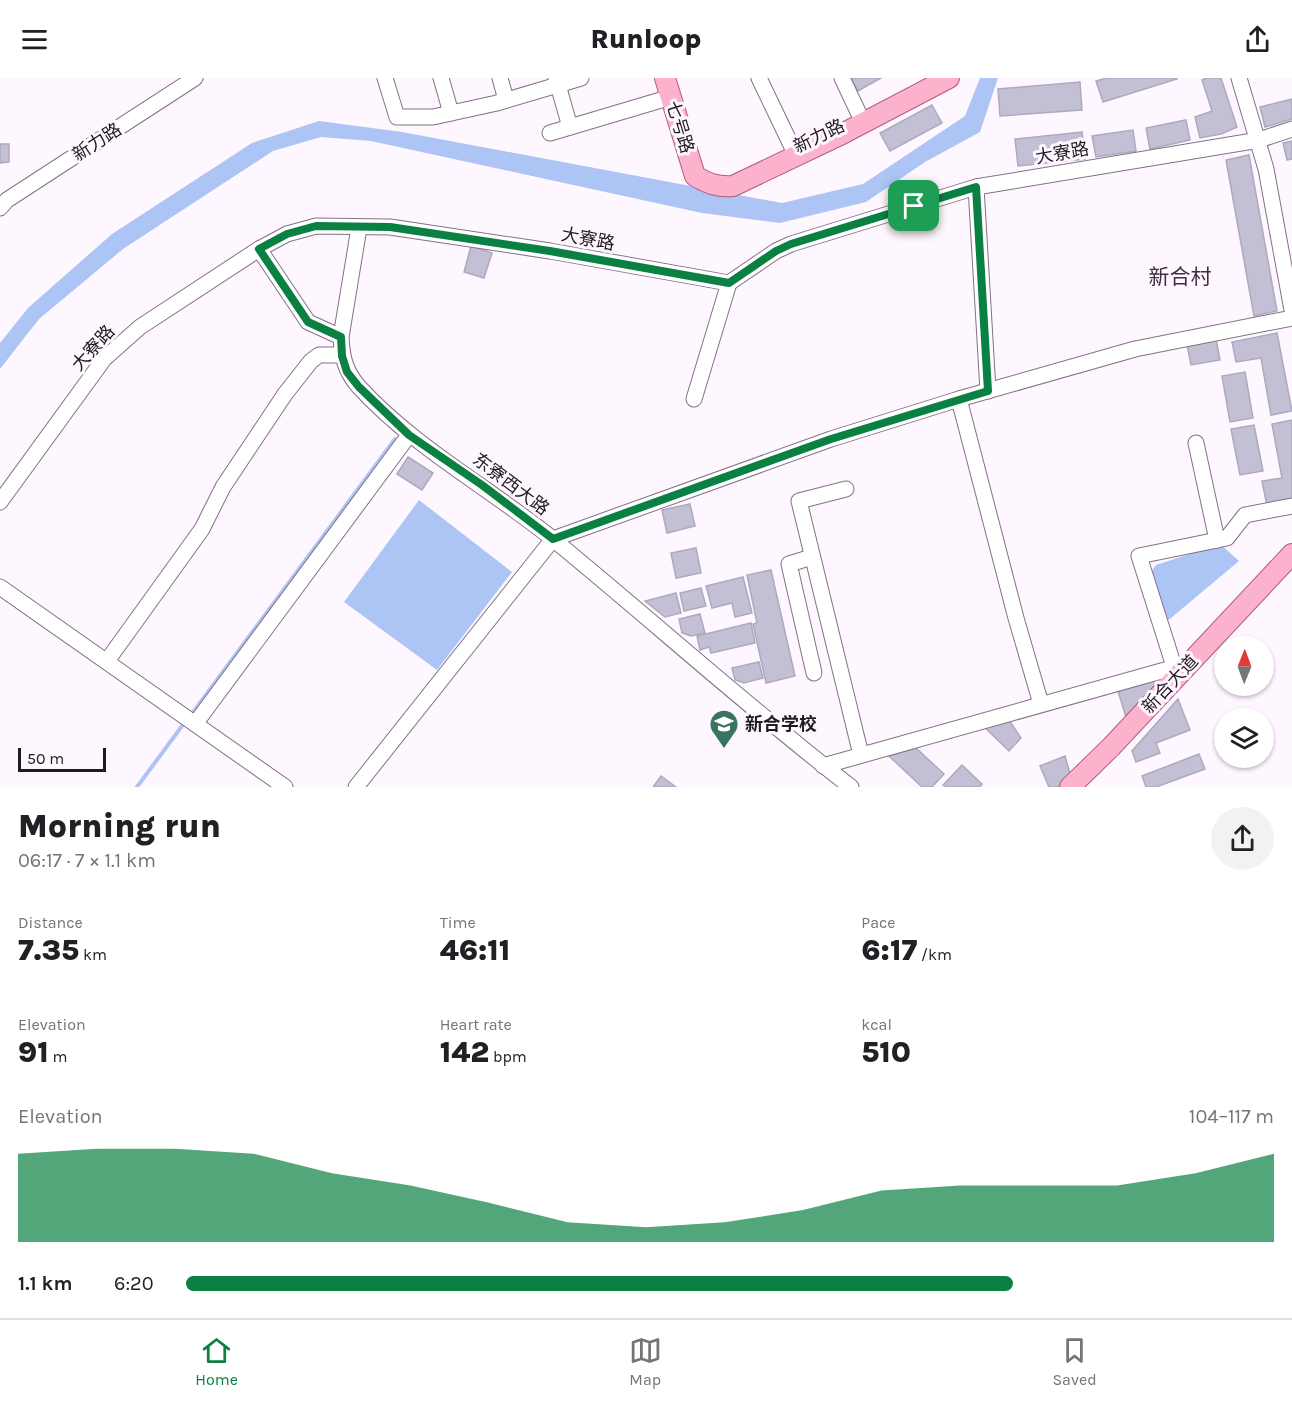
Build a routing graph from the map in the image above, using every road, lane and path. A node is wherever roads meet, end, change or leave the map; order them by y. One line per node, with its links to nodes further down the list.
1 (195, 78): 26 (street, 新力路)
2 (385, 78): 16 (street)
3 (441, 78): 16 (street)
4 (500, 78): 15 (street)
5 (581, 78): 13 (street)
6 (665, 78): 14 (main road, 七号路)
7 (678, 78): 23 (main road, 七号路)
8 (759, 78): 22 (street)
9 (842, 78): 17 (street)
10 (931, 78): 17 (main road, 新力路)
11 (950, 78): 24 (main road)
12 (1239, 78): 21 (street)
13 (557, 81): 15 (street); 18 (street)
14 (671, 97): 18 (street); 23 (main road, 七号路)
15 (506, 100): 16 (street)
16 (450, 113)
17 (860, 116): 22 (main road, 新力路)
18 (570, 127): 20 (street)
19 (1292, 129): 21 (street, 大寮路)
20 (550, 133)
21 (1258, 140): 25 (street, 大寮路); 30 (street)
22 (793, 149): 24 (main road, 新力路)
23 (700, 171): 24 (main road, 新力路)
24 (749, 174)
25 (976, 187): 29 (street, 大寮路); 34 (street)
26 (0, 208)
27 (359, 228): 28 (street, 大寮路); 29 (street, 大寮路); 32 (street, 东寮西大路)
28 (259, 249): 32 (street); 40 (street, 大寮路)
29 (729, 283): 35 (street)
30 (1292, 310)
31 (1292, 318): 34 (street)
32 (341, 337): 33 (street, 东寮西大路)
33 (342, 356): 37 (street, 东寮西大路); 47 (street)
34 (988, 391): 36 (street)
35 (694, 399)
36 (958, 399): 42 (street); 50 (street)
37 (409, 435): 42 (street, 东寮西大路); 51 (street)
38 (1196, 443): 43 (street)
39 (846, 489): 45 (street)
40 (0, 502)
41 (1292, 507): 43 (street)
42 (553, 539): 53 (street, 东寮西大路); 55 (street)
43 (1217, 540): 48 (street)
44 (1292, 554): 48 (main road, 新合大道)
45 (812, 557): 49 (street); 52 (street)
46 (0, 587): 47 (street)
47 (107, 662): 51 (street)
48 (1180, 669): 50 (street); 57 (main road, 新合大道)
49 (814, 673)
50 (1041, 704): 52 (street)
51 (195, 724): 54 (street)
52 (861, 755): 53 (street)
53 (823, 766): 56 (street, 东寮西大路)
54 (285, 787)
55 (356, 787)
56 (850, 787)
57 (1070, 787)

